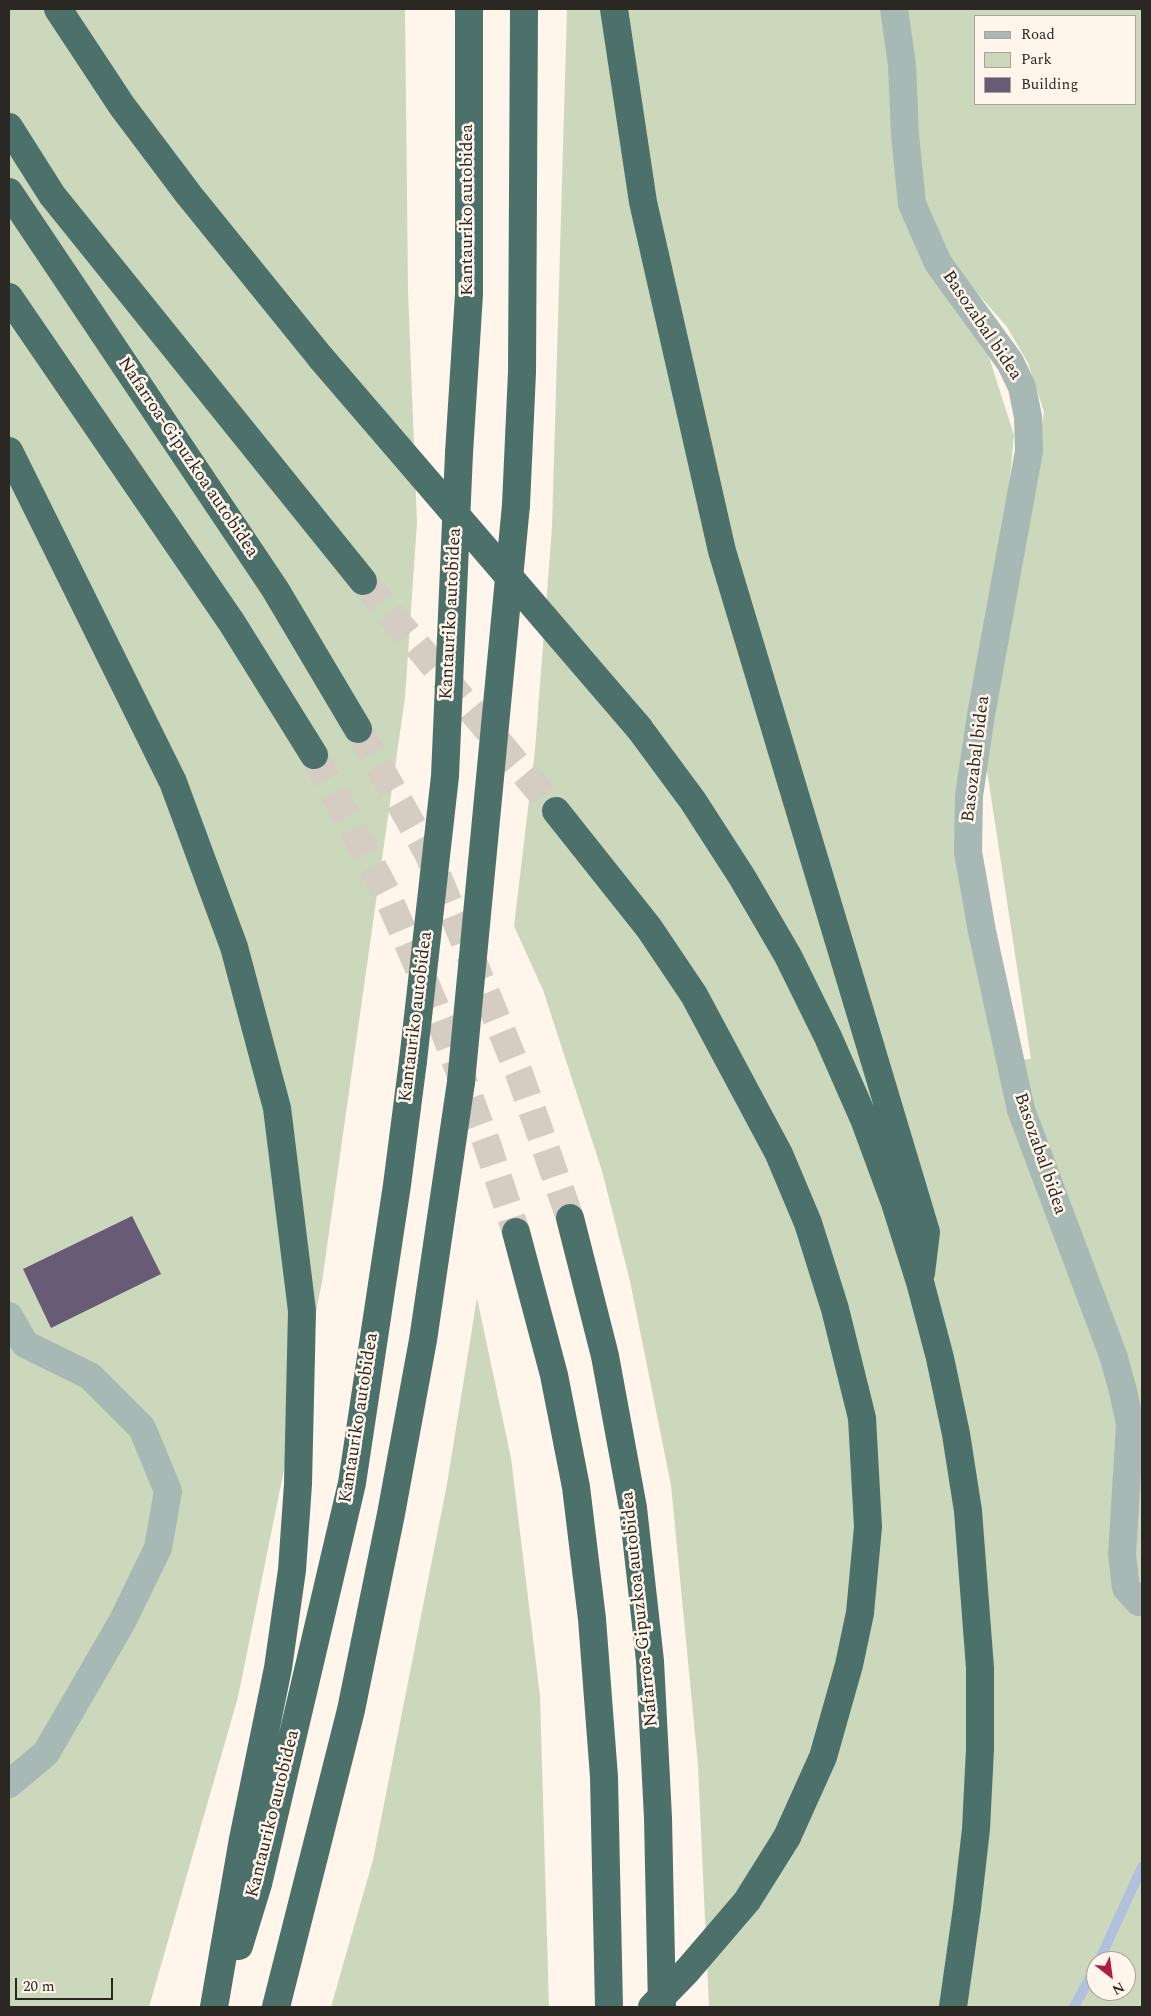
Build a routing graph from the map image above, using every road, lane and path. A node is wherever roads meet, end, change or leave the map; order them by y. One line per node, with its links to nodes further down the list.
1 (58, 9): 18 (highway, bridge)
2 (460, 9): 7 (highway)
3 (469, 9): 7 (highway, Kantauriko autobidea)
4 (524, 9): 24 (highway, bridge)
5 (614, 9): 18 (highway)
6 (894, 9): 20 (street, Basozabal bidea)
7 (469, 99): 23 (highway, Kantauriko autobidea, bridge)
8 (9, 127): 12 (highway)
9 (9, 192): 13 (highway, Nafarroa-Gipuzkoa autobidea)
10 (9, 297): 14 (highway)
11 (9, 451): 22 (highway)
12 (363, 581)
13 (358, 729)
14 (314, 755)
15 (556, 811): 26 (highway, bridge)
16 (570, 1218): 27 (highway, Nafarroa-Gipuzkoa autobidea)
17 (516, 1232): 25 (highway)
18 (920, 1282): 28 (highway)
19 (9, 1316): 21 (street)
20 (1142, 1602)
21 (9, 1784)
22 (214, 2007)
23 (220, 2007)
24 (276, 2007)
25 (609, 2007)
26 (652, 2007)
27 (662, 2007)
28 (953, 2007)

